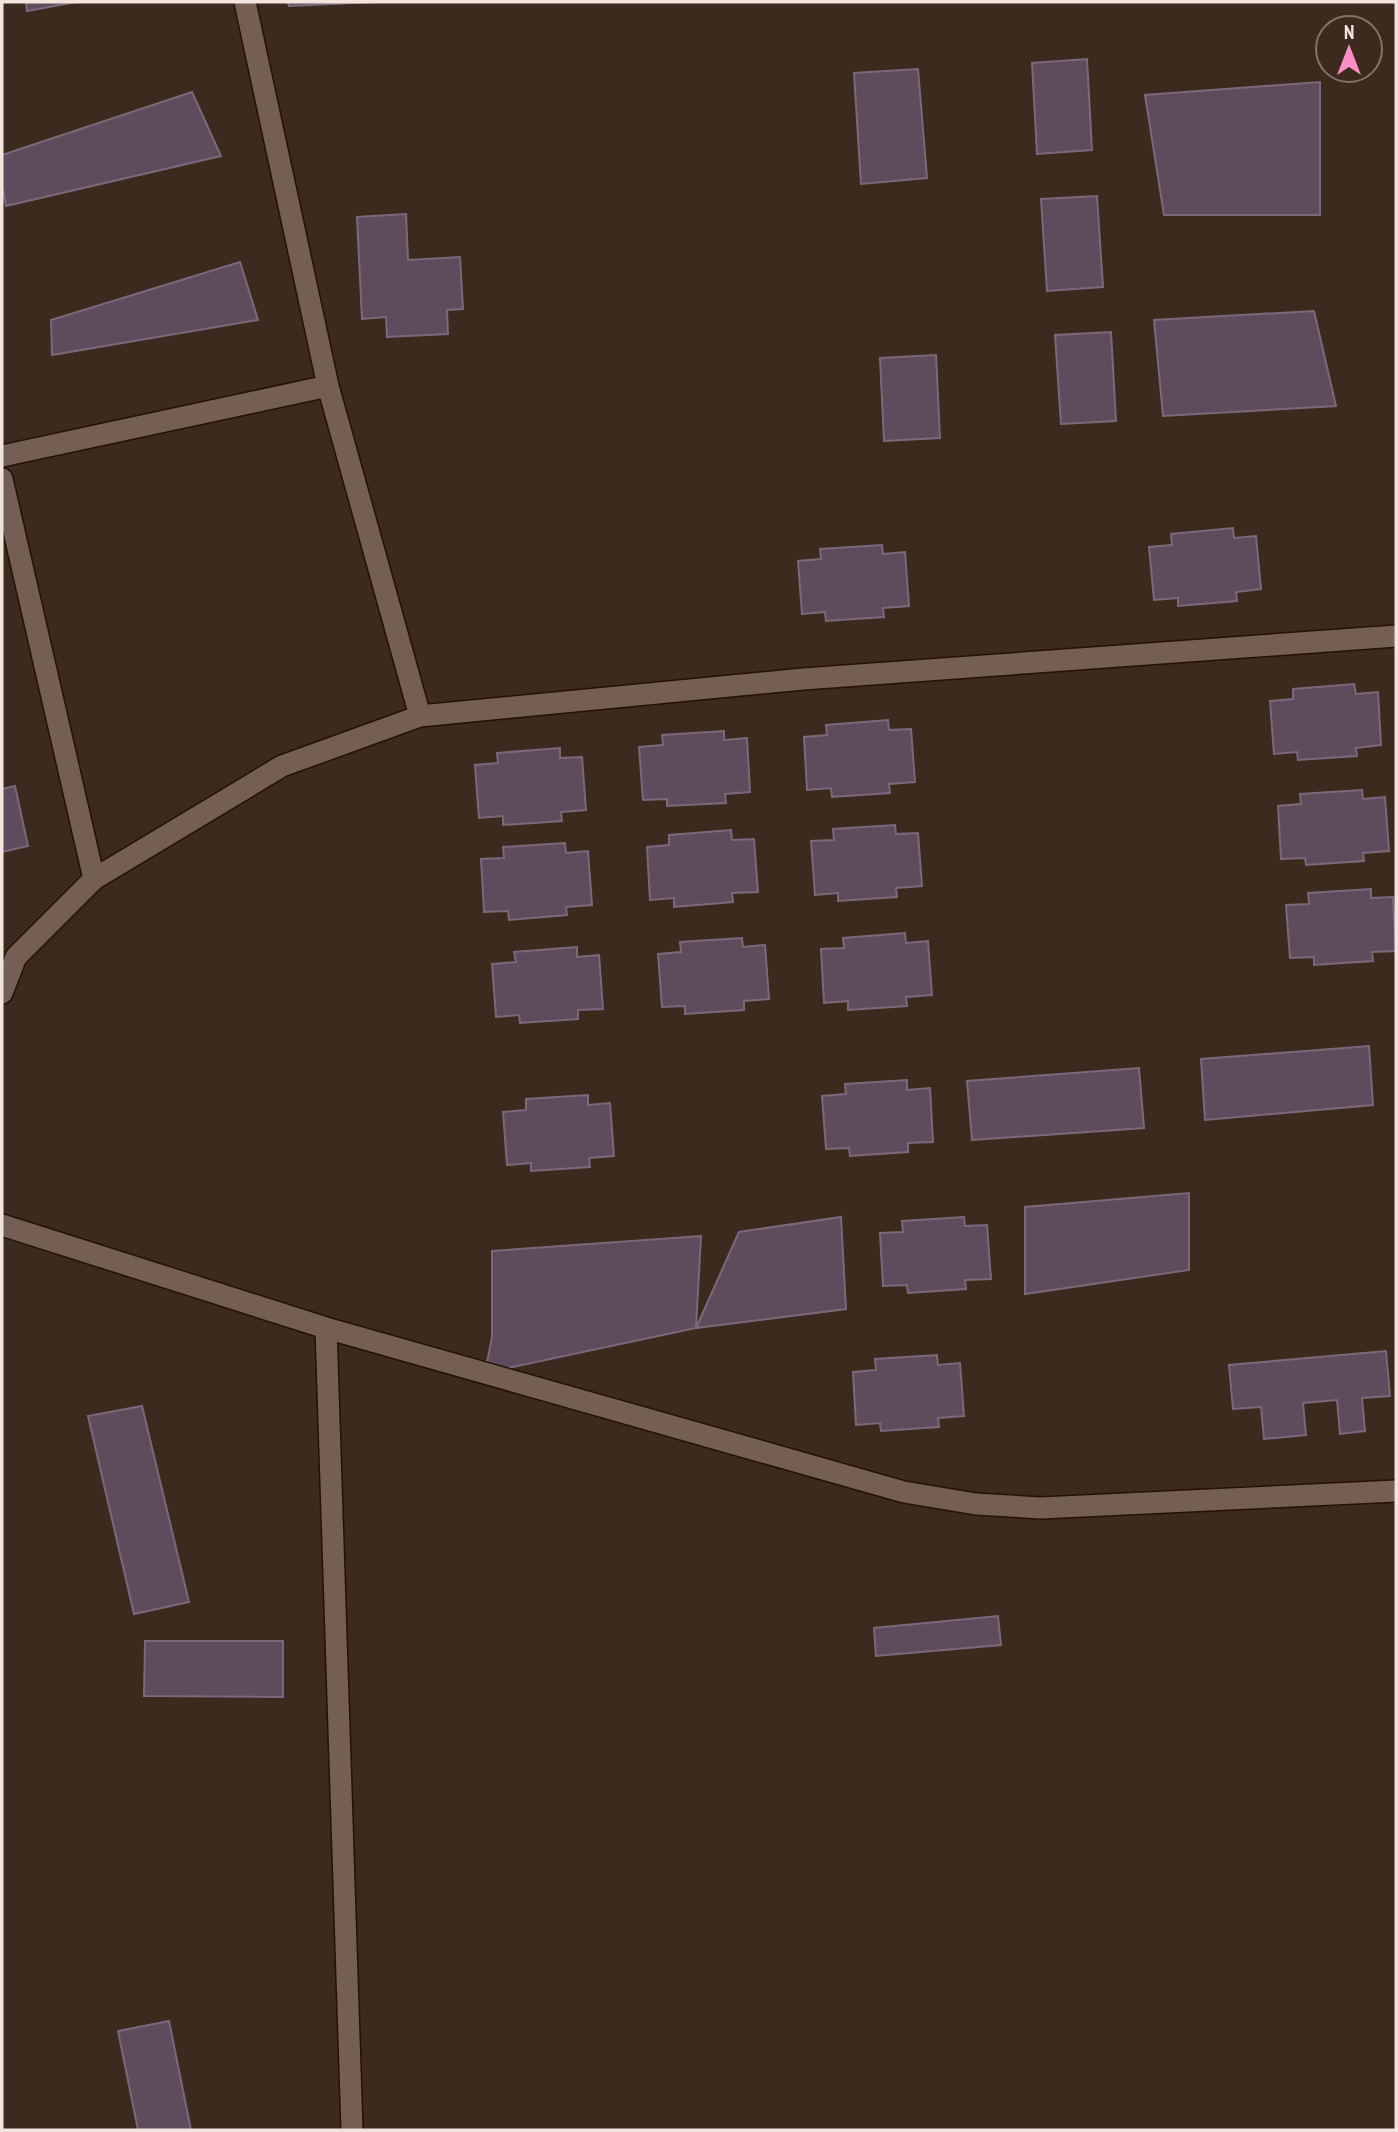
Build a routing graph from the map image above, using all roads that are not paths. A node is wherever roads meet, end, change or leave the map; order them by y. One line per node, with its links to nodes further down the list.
1 (245, 2): 2 (street)
2 (328, 386): 3 (street); 6 (street)
3 (2, 456)
4 (2, 479): 7 (street)
5 (1396, 636): 6 (street)
6 (420, 716): 7 (street)
7 (94, 878): 8 (street)
8 (2, 993)
9 (2, 1225): 10 (street)
10 (326, 1328): 11 (street); 12 (street)
11 (1396, 1491)
12 (352, 2130)

